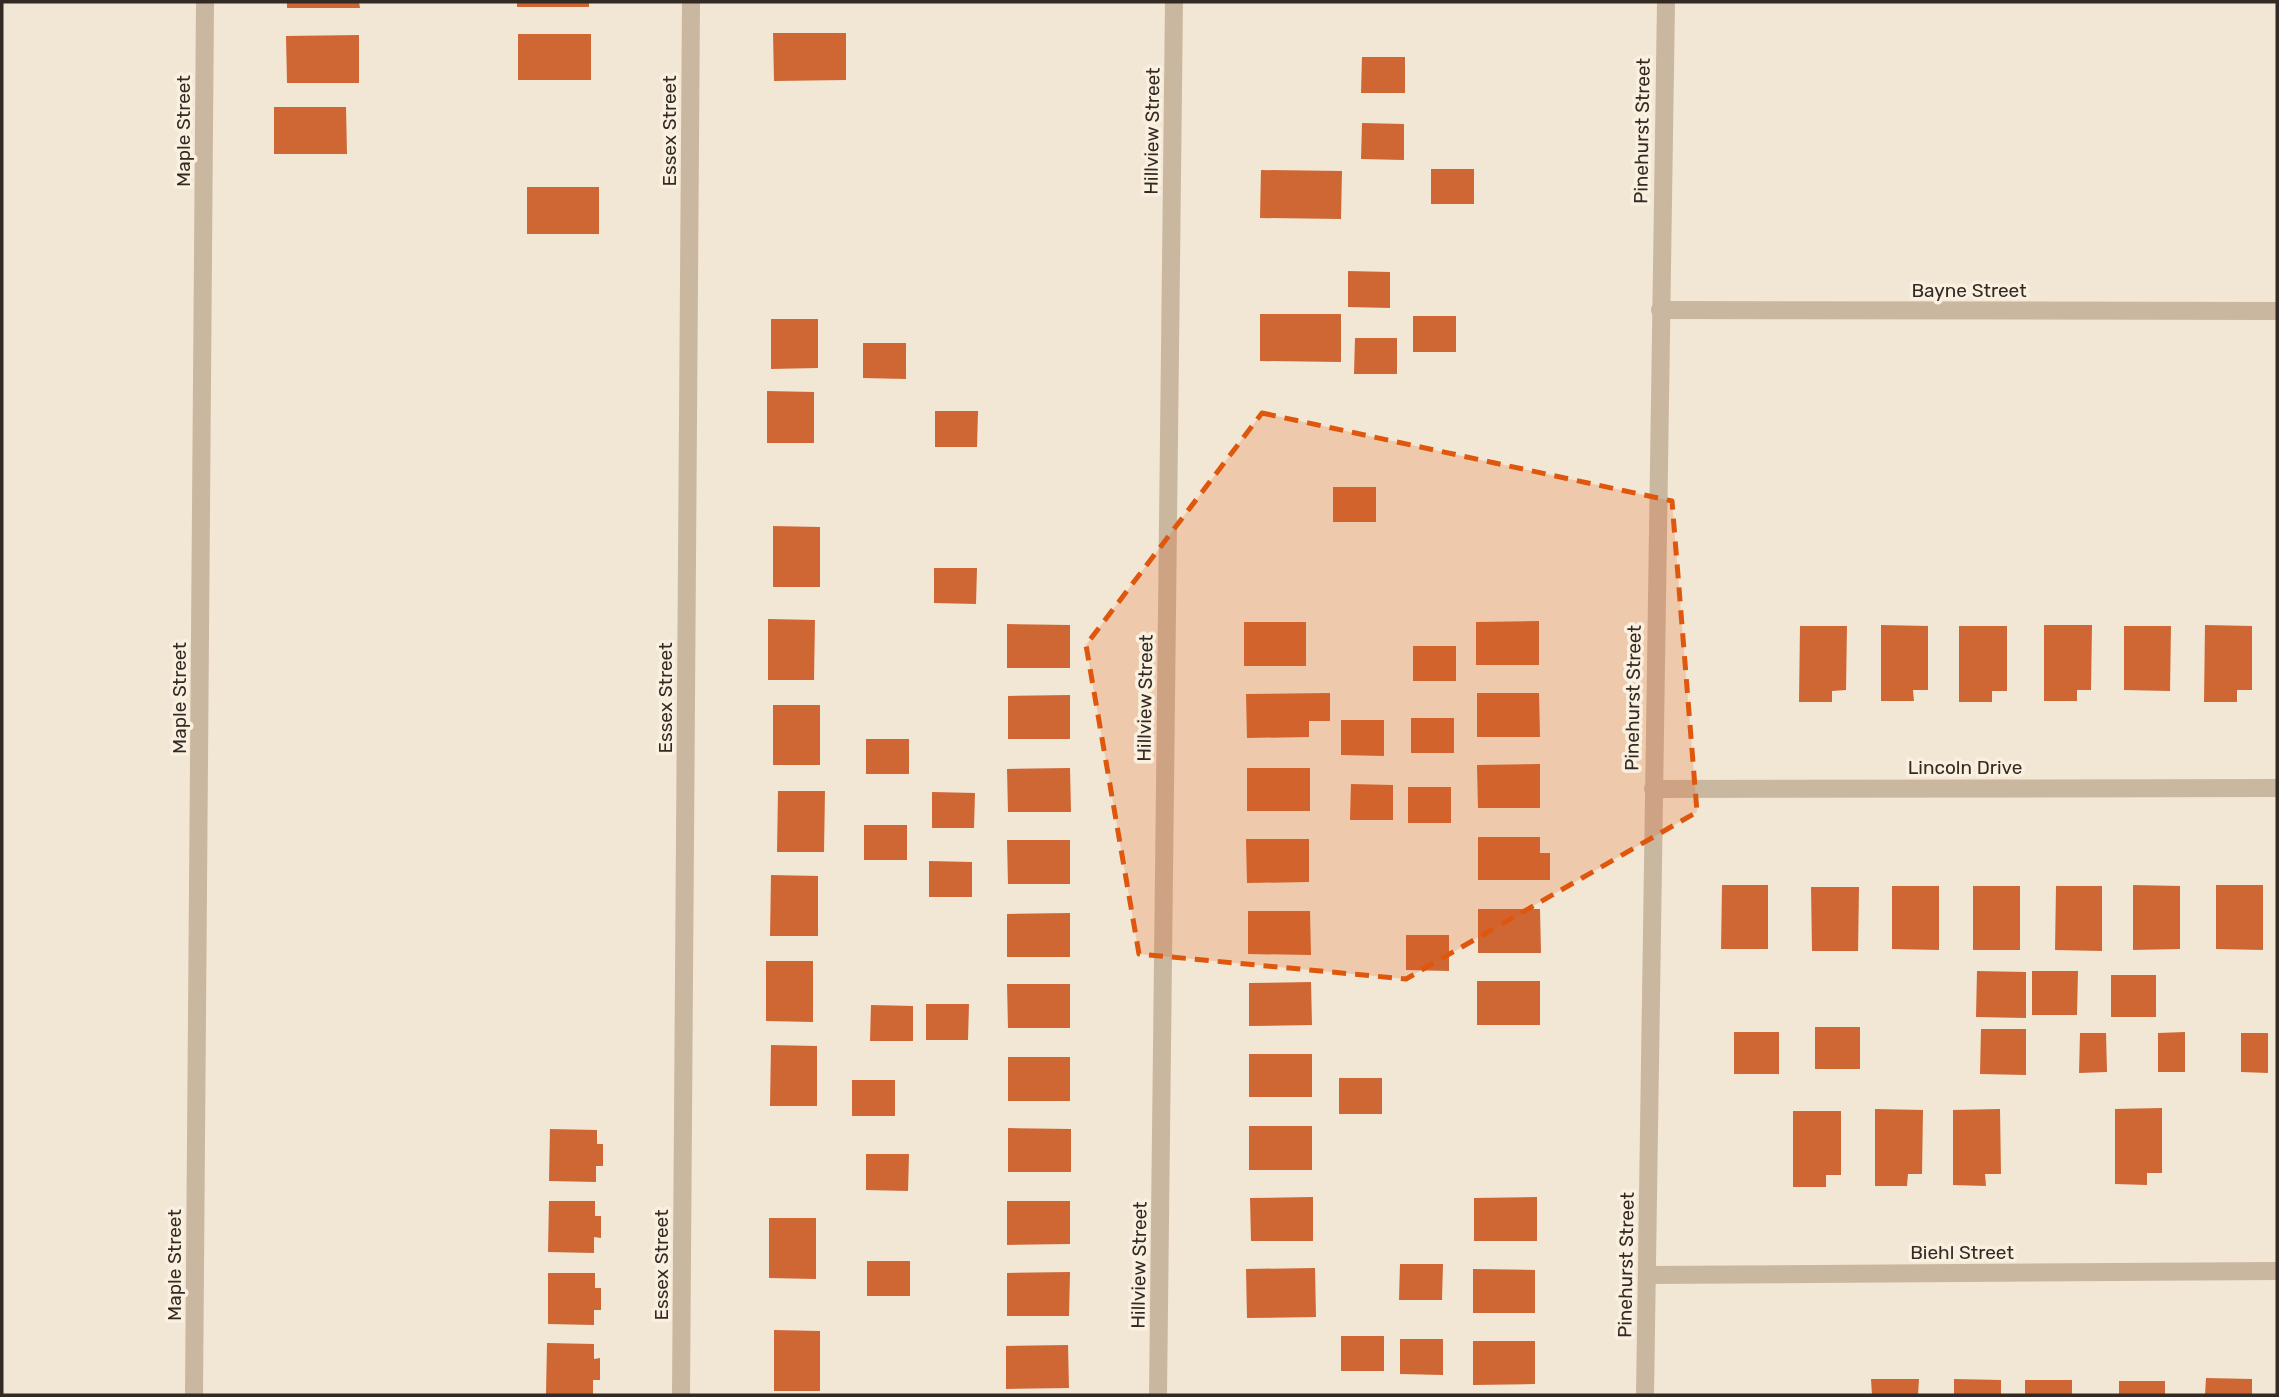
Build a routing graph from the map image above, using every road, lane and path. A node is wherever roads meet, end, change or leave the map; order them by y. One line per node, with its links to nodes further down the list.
1 (205, 2): 11 (street, Maple Street)
2 (691, 2): 12 (street, Essex Street)
3 (1174, 2): 13 (street, Hillview Street)
4 (1665, 2): 5 (street, Pinehurst Street)
5 (1660, 310): 6 (street, Bayne Street); 7 (street, Pinehurst Street)
6 (2277, 311)
7 (1653, 789): 8 (street, Lincoln Drive); 10 (street, Pinehurst Street)
8 (2277, 789)
9 (2277, 1271): 10 (street, Biehl Street)
10 (1647, 1275): 14 (street, Pinehurst Street)
11 (194, 1395)
12 (681, 1395)
13 (1158, 1395)
14 (1645, 1395)

